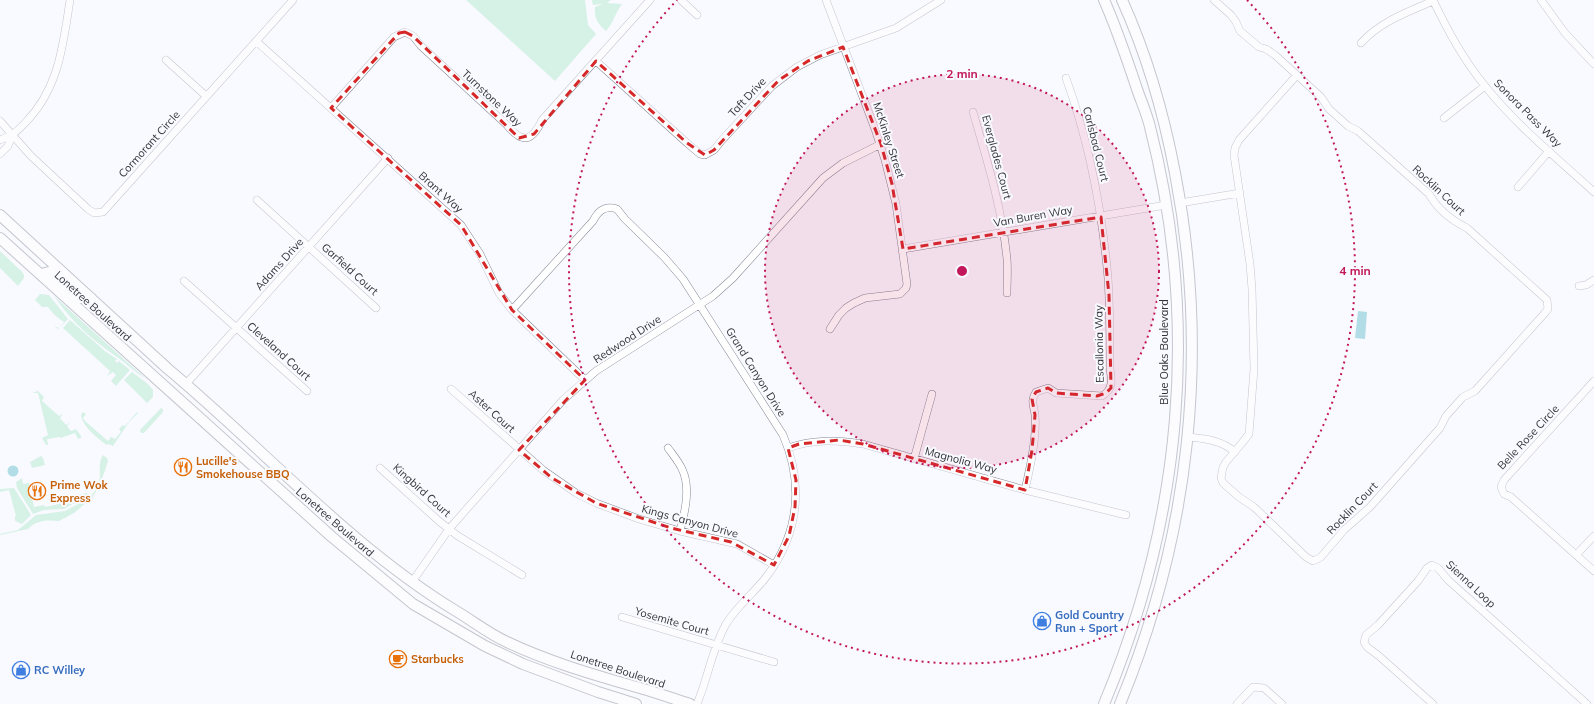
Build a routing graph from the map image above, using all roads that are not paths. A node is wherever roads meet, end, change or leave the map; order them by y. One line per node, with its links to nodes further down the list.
1 (70, 0): 27 (street)
2 (293, 0): 13 (street, Cormorant Circle)
3 (650, 0): 17 (street, Turnstone Way)
4 (681, 0): 12 (street)
5 (826, 0): 15 (street, McKinley Street)
6 (941, 0): 15 (street, Taft Drive)
7 (1104, 0): 38 (main road, Blue Oaks Boulevard)
8 (1122, 0): 37 (main road)
9 (1214, 0): 19 (street, Rocklin Court)
10 (1433, 0): 14 (street); 21 (street, Sonora Pass Way)
11 (1542, 0): 18 (street)
12 (697, 15)
13 (256, 40): 22 (street, Cormorant Circle); 23 (street, Brant Way)
14 (1360, 43)
15 (843, 47): 17 (street, Taft Drive); 29 (street, McKinley Street)
16 (166, 60): 22 (street)
17 (596, 61): 23 (street, Turnstone Way)
18 (1594, 64)
19 (1297, 75): 35 (street, Rocklin Court); 67 (street, Rocklin Court)
20 (1066, 78): 40 (street, Carlsbad Court)
21 (1485, 86): 25 (street); 30 (street, Sonora Pass Way)
22 (206, 96): 27 (street, Cormorant Circle)
23 (331, 108): 32 (street, Brant Way)
24 (973, 112): 41 (street, Everglades Court)
25 (1444, 118)
26 (0, 121): 27 (street)
27 (12, 135): 28 (street); 31 (street)
28 (0, 140)
29 (881, 144): 44 (street, McKinley Street); 51 (street, Redwood Drive)
30 (1549, 151): 33 (street); 34 (street, Sonora Pass Way)
31 (0, 154)
32 (388, 158): 43 (street, Adams Drive); 53 (street, Brant Way)
33 (1518, 187)
34 (1594, 192)
35 (1240, 193): 37 (street); 67 (street, Rocklin Court)
36 (257, 200): 43 (street, Garfield Court)
37 (1180, 203): 38 (main road); 63 (main road)
38 (1166, 205): 40 (street, Van Buren Way); 87 (main road, Blue Oaks Boulevard)
39 (0, 215): 50 (main road, Lonetree Boulevard)
40 (1100, 217): 41 (street, Van Buren Way); 70 (street, Escallonia Way)
41 (1003, 232): 44 (street, Van Buren Way); 49 (street, Everglades Court)
42 (0, 238): 45 (main road, Lonetree Boulevard)
43 (309, 247): 52 (street, Garfield Court); 54 (street, Adams Drive)
44 (903, 249): 55 (street, McKinley Street)
45 (42, 276): 50 (main road, Lonetree Boulevard); 62 (main road, Lonetree Boulevard)
46 (1594, 280): 48 (street)
47 (184, 281): 54 (street, Cleveland Court)
48 (1579, 286)
49 (1006, 293)
50 (92, 298): 58 (main road, Lonetree Boulevard)
51 (700, 305): 53 (street, Grand Canyon Drive); 56 (street, Redwood Drive); 65 (street, Grand Canyon Drive)
52 (376, 308)
53 (512, 310): 56 (street, Brant Way)
54 (236, 328): 58 (street, Adams Drive); 60 (street, Cleveland Court)
55 (830, 329)
56 (586, 380): 66 (street, Redwood Drive)
57 (1594, 381): 75 (street, Belle Rose Circle)
58 (186, 384): 62 (main road); 79 (main road, Lonetree Boulevard)
59 (451, 389): 66 (street, Aster Court)
60 (307, 391)
61 (932, 394): 68 (street)
62 (175, 396): 80 (main road, Lonetree Boulevard)
63 (1188, 437): 67 (street); 88 (main road)
64 (668, 448): 73 (street)
65 (788, 448): 68 (street, Magnolia Way); 76 (street, Grand Canyon Drive)
66 (519, 450): 72 (street, Redwood Drive); 73 (street, Kings Canyon Drive)
67 (1235, 452)
68 (914, 459): 70 (street, Magnolia Way)
69 (380, 468): 72 (street, Kingbird Court)
70 (1025, 490): 71 (street, Magnolia Way)
71 (1126, 515)
72 (449, 529): 78 (street, Kingbird Court); 79 (street, Redwood Drive)
73 (680, 531): 76 (street, Kings Canyon Drive)
74 (1594, 536): 75 (street)
75 (1576, 555): 77 (street, Belle Rose Circle)
76 (774, 565): 82 (street, Grand Canyon Drive)
77 (1594, 571)
78 (522, 575)
79 (412, 582): 80 (main road); 85 (main road, Lonetree Boulevard)
80 (402, 596): 84 (main road, Lonetree Boulevard)
81 (622, 617): 82 (street, Yosemite Court)
82 (716, 645): 83 (street, Yosemite Court); 86 (street, Grand Canyon Drive)
83 (774, 662)
84 (636, 704)
85 (690, 704)
86 (697, 704)
87 (1104, 704)
88 (1120, 704)
89 (1237, 704): 90 (street)
90 (1282, 704)
91 (1433, 704): 92 (street, Sienna Loop)
92 (1587, 704)

